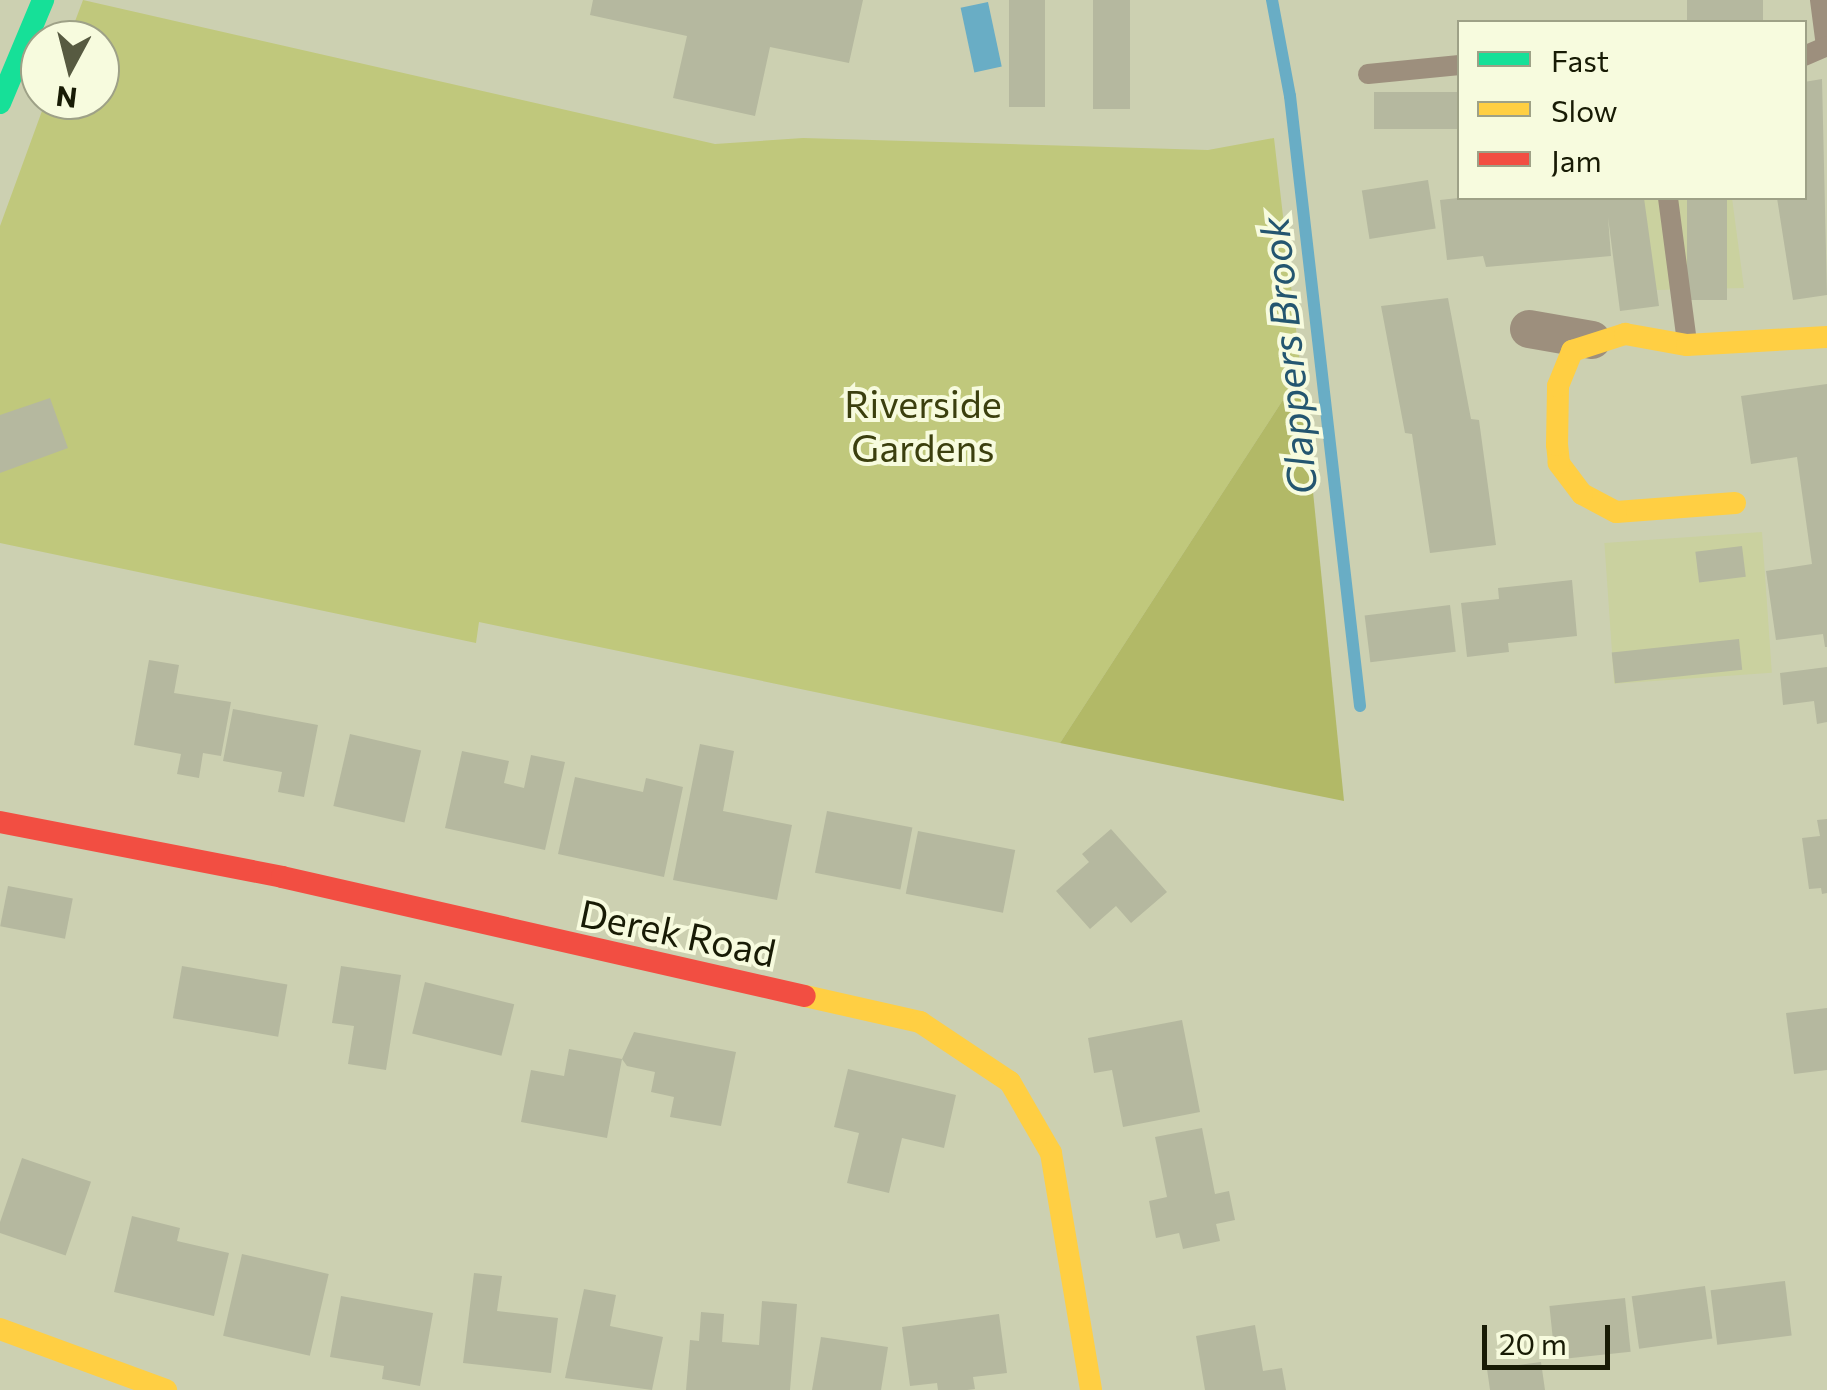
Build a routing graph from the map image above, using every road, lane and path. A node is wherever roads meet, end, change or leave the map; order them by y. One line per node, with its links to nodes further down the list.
1 (43, 0): 6 (street)
2 (1820, 0): 3 (lane)
3 (1826, 46)
4 (1457, 65): 5 (lane)
5 (1368, 74)
6 (0, 103)
7 (1668, 200): 11 (lane)
8 (1529, 329): 10 (street)
9 (1827, 337): 11 (street)
10 (1592, 340): 11 (street); 12 (street)
11 (1688, 345)
12 (1735, 502)
13 (0, 822): 16 (street, Derek Road)
14 (0, 1329): 15 (street)
15 (166, 1390)
16 (1091, 1390)

